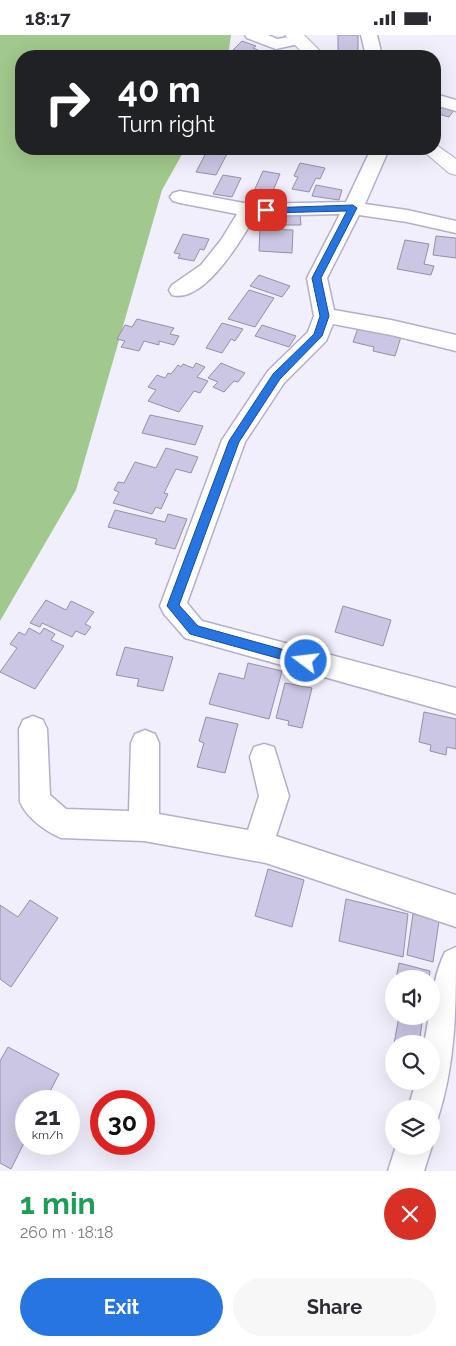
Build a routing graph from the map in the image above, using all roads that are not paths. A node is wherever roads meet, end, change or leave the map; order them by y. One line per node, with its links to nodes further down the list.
1 (253, 35): 3 (street)
2 (370, 35): 5 (street)
3 (295, 37): 4 (main road)
4 (309, 50)
5 (373, 50)
6 (441, 101): 7 (street)
7 (456, 106)
8 (377, 155): 12 (street)
9 (438, 155): 10 (main road)
10 (456, 169)
11 (180, 197): 13 (street)
12 (353, 208): 13 (street); 14 (street); 16 (street)
13 (249, 210): 15 (street)
14 (456, 227)
15 (178, 291)
16 (325, 316): 17 (street); 18 (street)
17 (456, 343)
18 (456, 701)
19 (33, 729): 22 (street)
20 (145, 743): 22 (street)
21 (264, 757): 23 (street)
22 (144, 826): 23 (street)
23 (258, 847): 24 (street)
24 (456, 911)
25 (456, 963): 26 (street)
26 (428, 1100)
27 (411, 1155): 28 (street)
28 (406, 1171)

